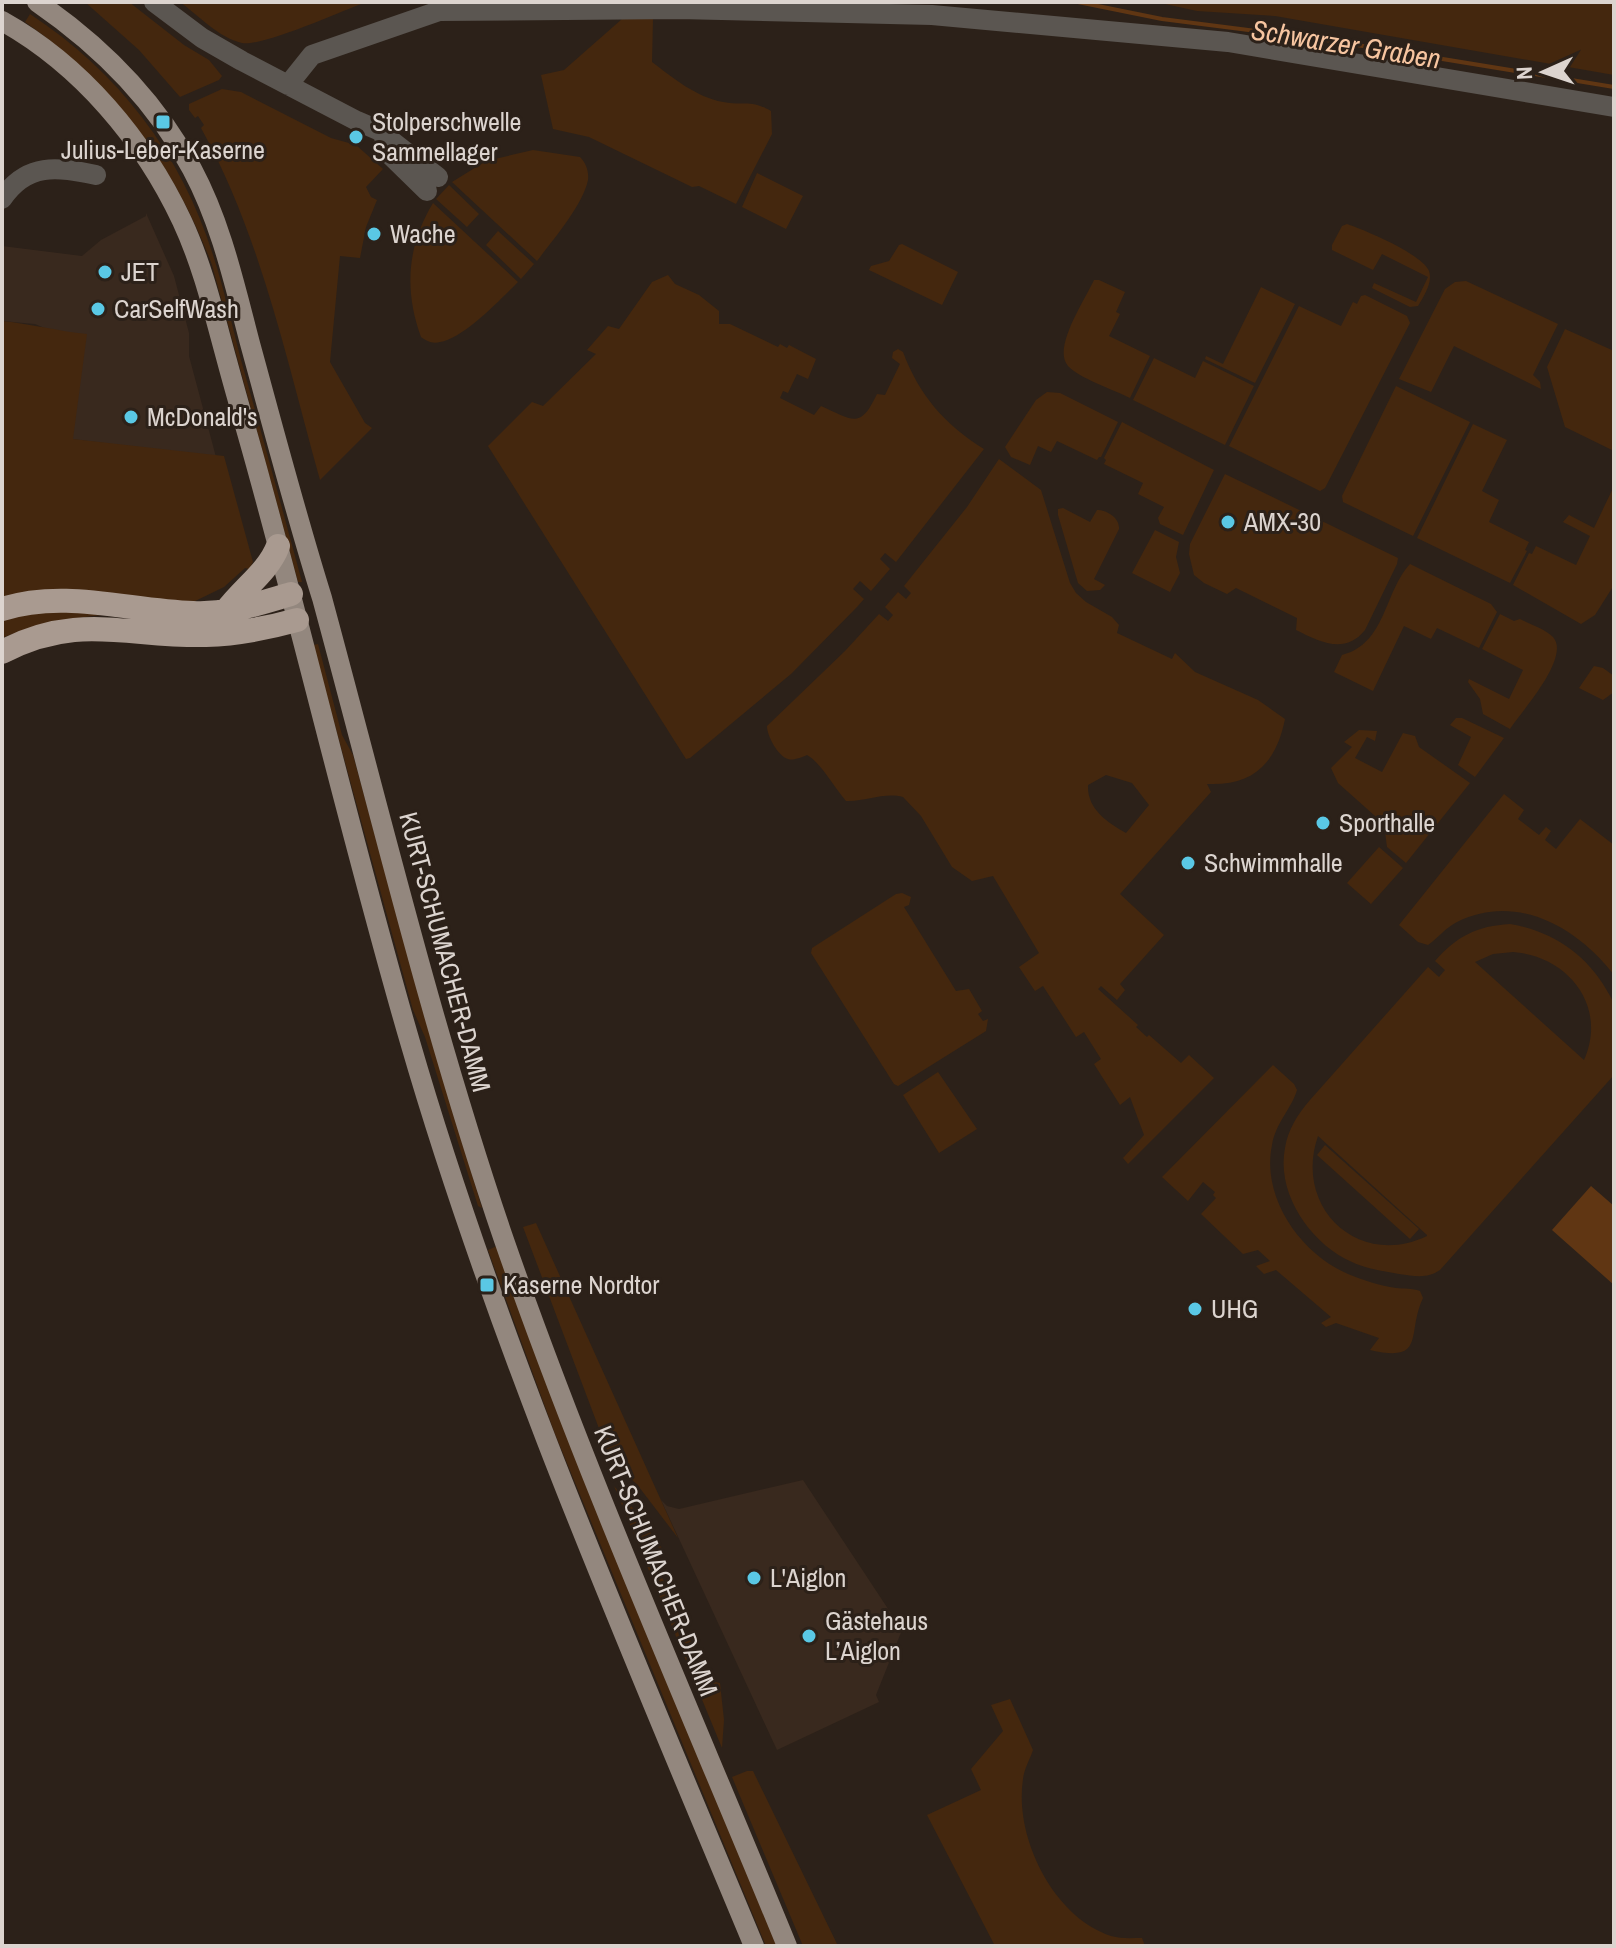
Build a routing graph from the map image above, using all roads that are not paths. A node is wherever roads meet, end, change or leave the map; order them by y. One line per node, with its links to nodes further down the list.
1 (37, 2): 11 (main road, KURT-SCHUMACHER-DAMM)
2 (154, 2): 4 (street)
3 (2, 21): 9 (main road)
4 (288, 85): 5 (street); 7 (street)
5 (1614, 107)
6 (96, 175): 8 (street)
7 (432, 184)
8 (2, 199)
9 (278, 546): 10 (main road); 13 (highway)
10 (291, 594): 11 (main road); 13 (highway); 14 (main road)
11 (322, 598): 14 (main road); 16 (main road, KURT-SCHUMACHER-DAMM)
12 (2, 609): 13 (highway)
13 (226, 611)
14 (297, 620): 15 (highway); 17 (main road)
15 (2, 652)
16 (498, 1223): 17 (main road); 19 (main road, KURT-SCHUMACHER-DAMM)
17 (469, 1233): 18 (main road)
18 (754, 1946)
19 (787, 1946)

